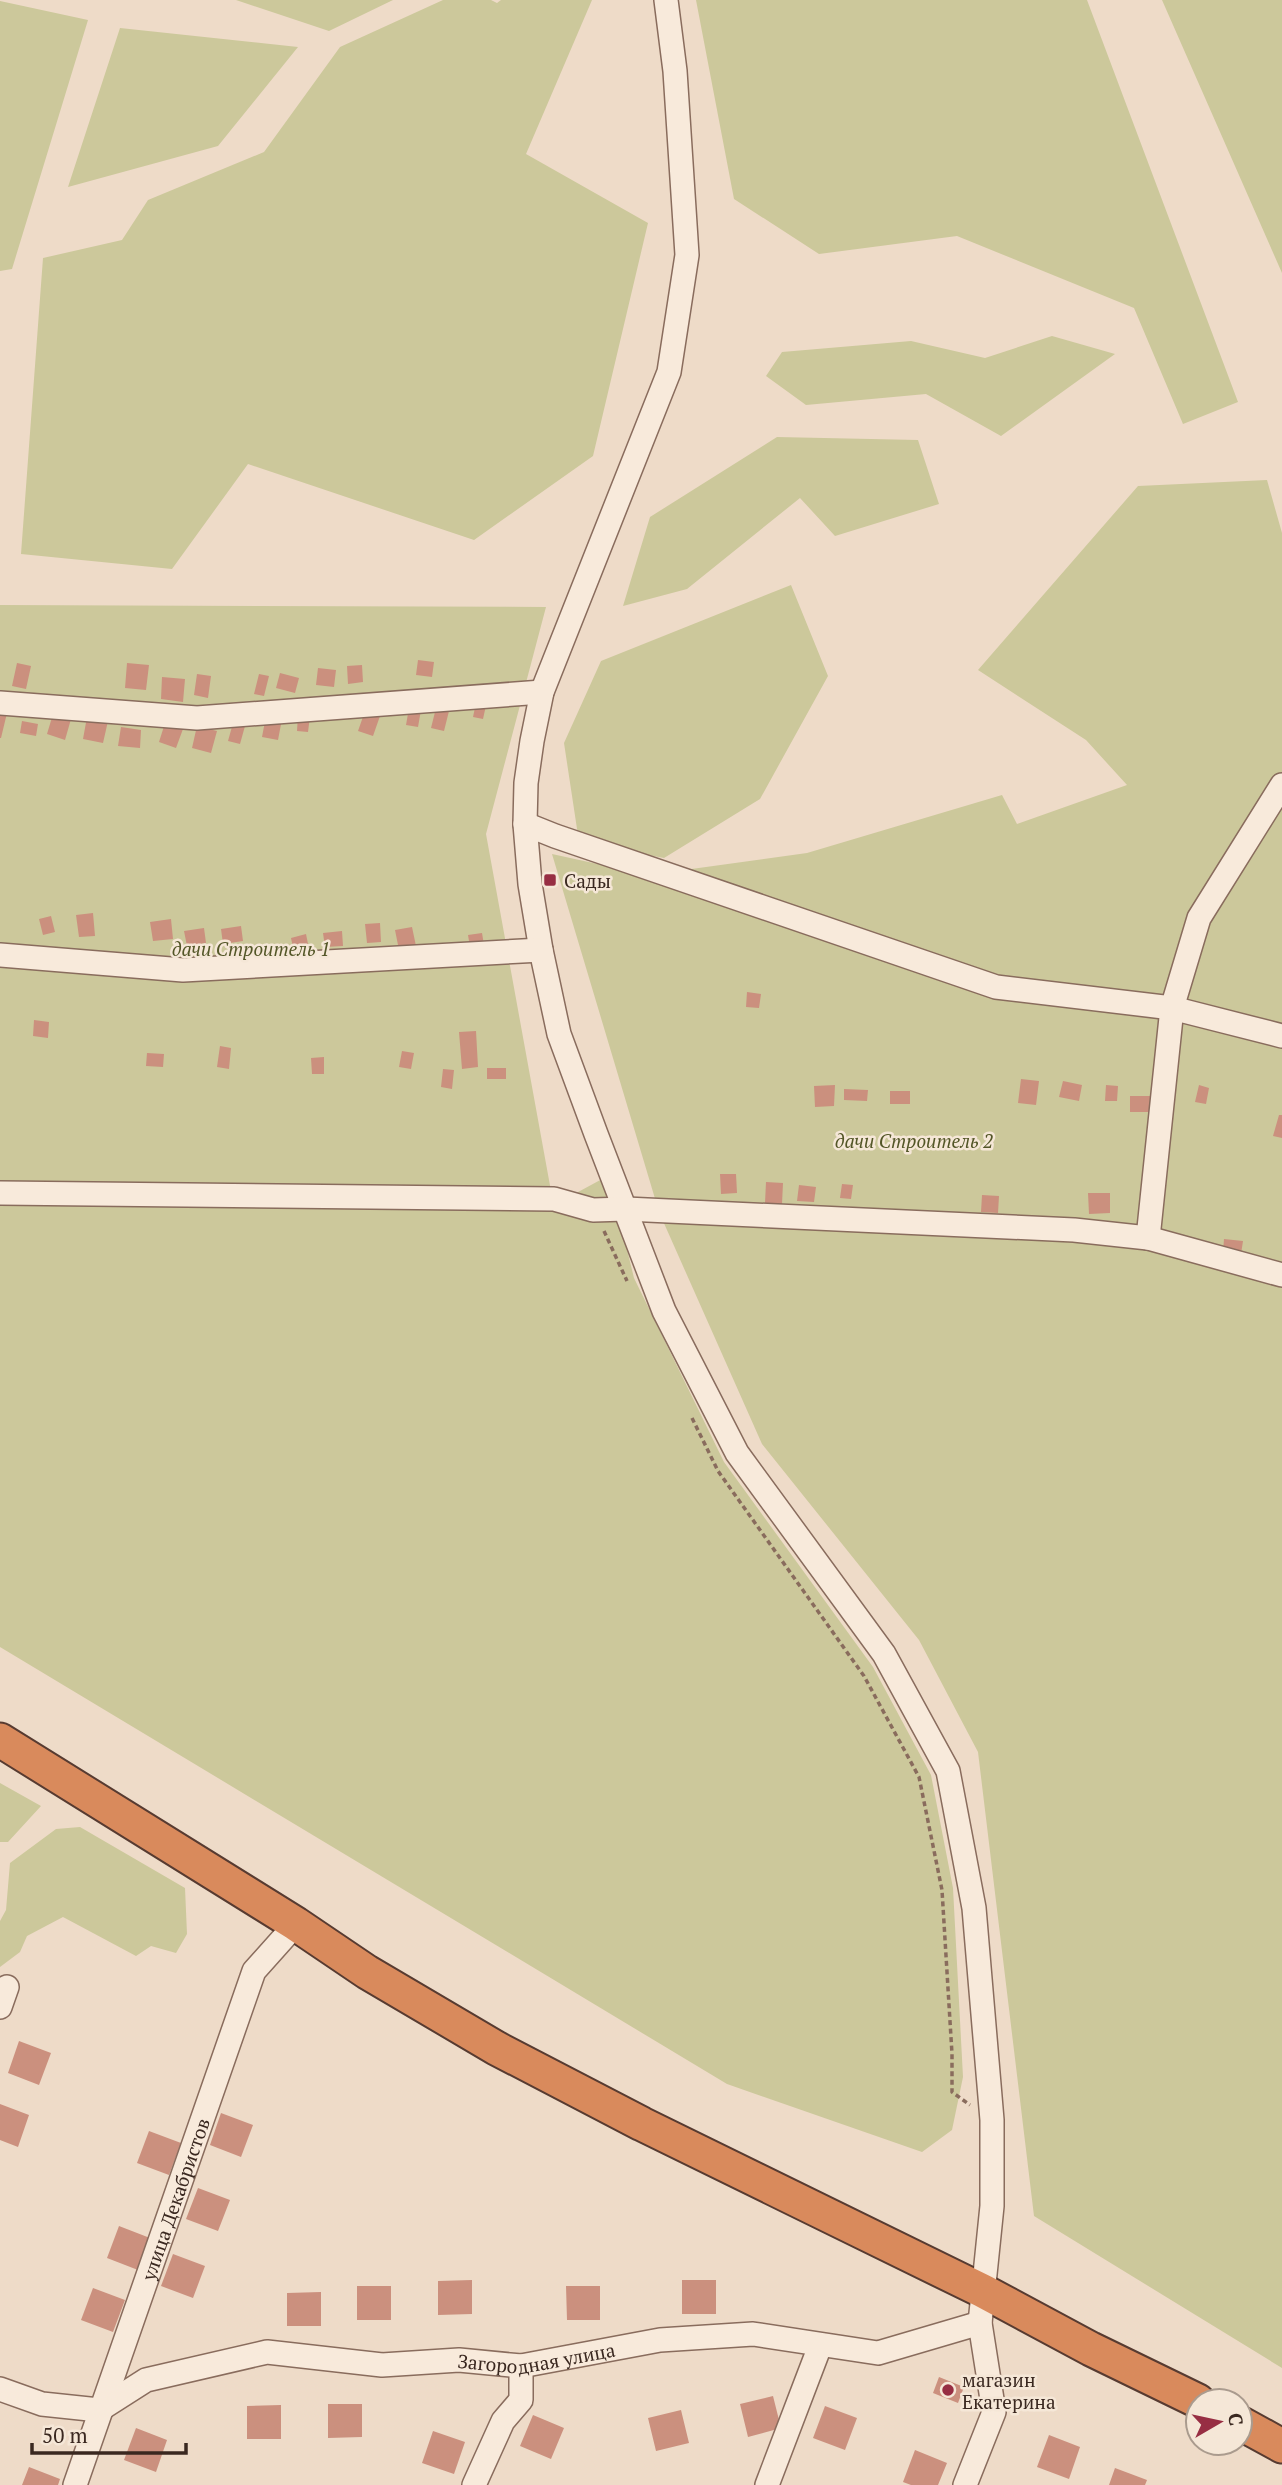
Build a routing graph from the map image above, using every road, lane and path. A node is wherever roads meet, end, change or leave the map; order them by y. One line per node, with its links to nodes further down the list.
1 (666, 0): 2 (street)
2 (542, 692): 3 (street); 5 (street)
3 (0, 704)
4 (1282, 785): 8 (street)
5 (525, 824): 6 (street); 8 (street)
6 (541, 950): 7 (street); 11 (street)
7 (0, 955)
8 (1172, 1008): 9 (street); 13 (street)
9 (1282, 1035)
10 (0, 1193): 12 (street)
11 (625, 1209): 12 (street); 13 (street); 19 (street)
12 (593, 1210): 15 (path)
13 (1148, 1238): 14 (street)
14 (1282, 1275)
15 (629, 1285)
16 (688, 1409): 19 (path)
17 (0, 1740): 18 (highway)
18 (296, 1924): 20 (highway); 25 (street, улица Декабристов)
19 (992, 2120): 20 (street)
20 (981, 2307): 21 (street, Загородная улица); 24 (highway); 31 (street)
21 (820, 2346): 22 (street, Загородная улица); 30 (street)
22 (522, 2365): 25 (street, Загородная улица); 29 (street)
23 (0, 2389): 25 (street)
24 (1184, 2394)
25 (99, 2410): 28 (street, улица Декабристов)
26 (1254, 2431): 27 (highway)
27 (1282, 2446)
28 (75, 2485)
29 (474, 2485)
30 (767, 2485)
31 (965, 2485)

